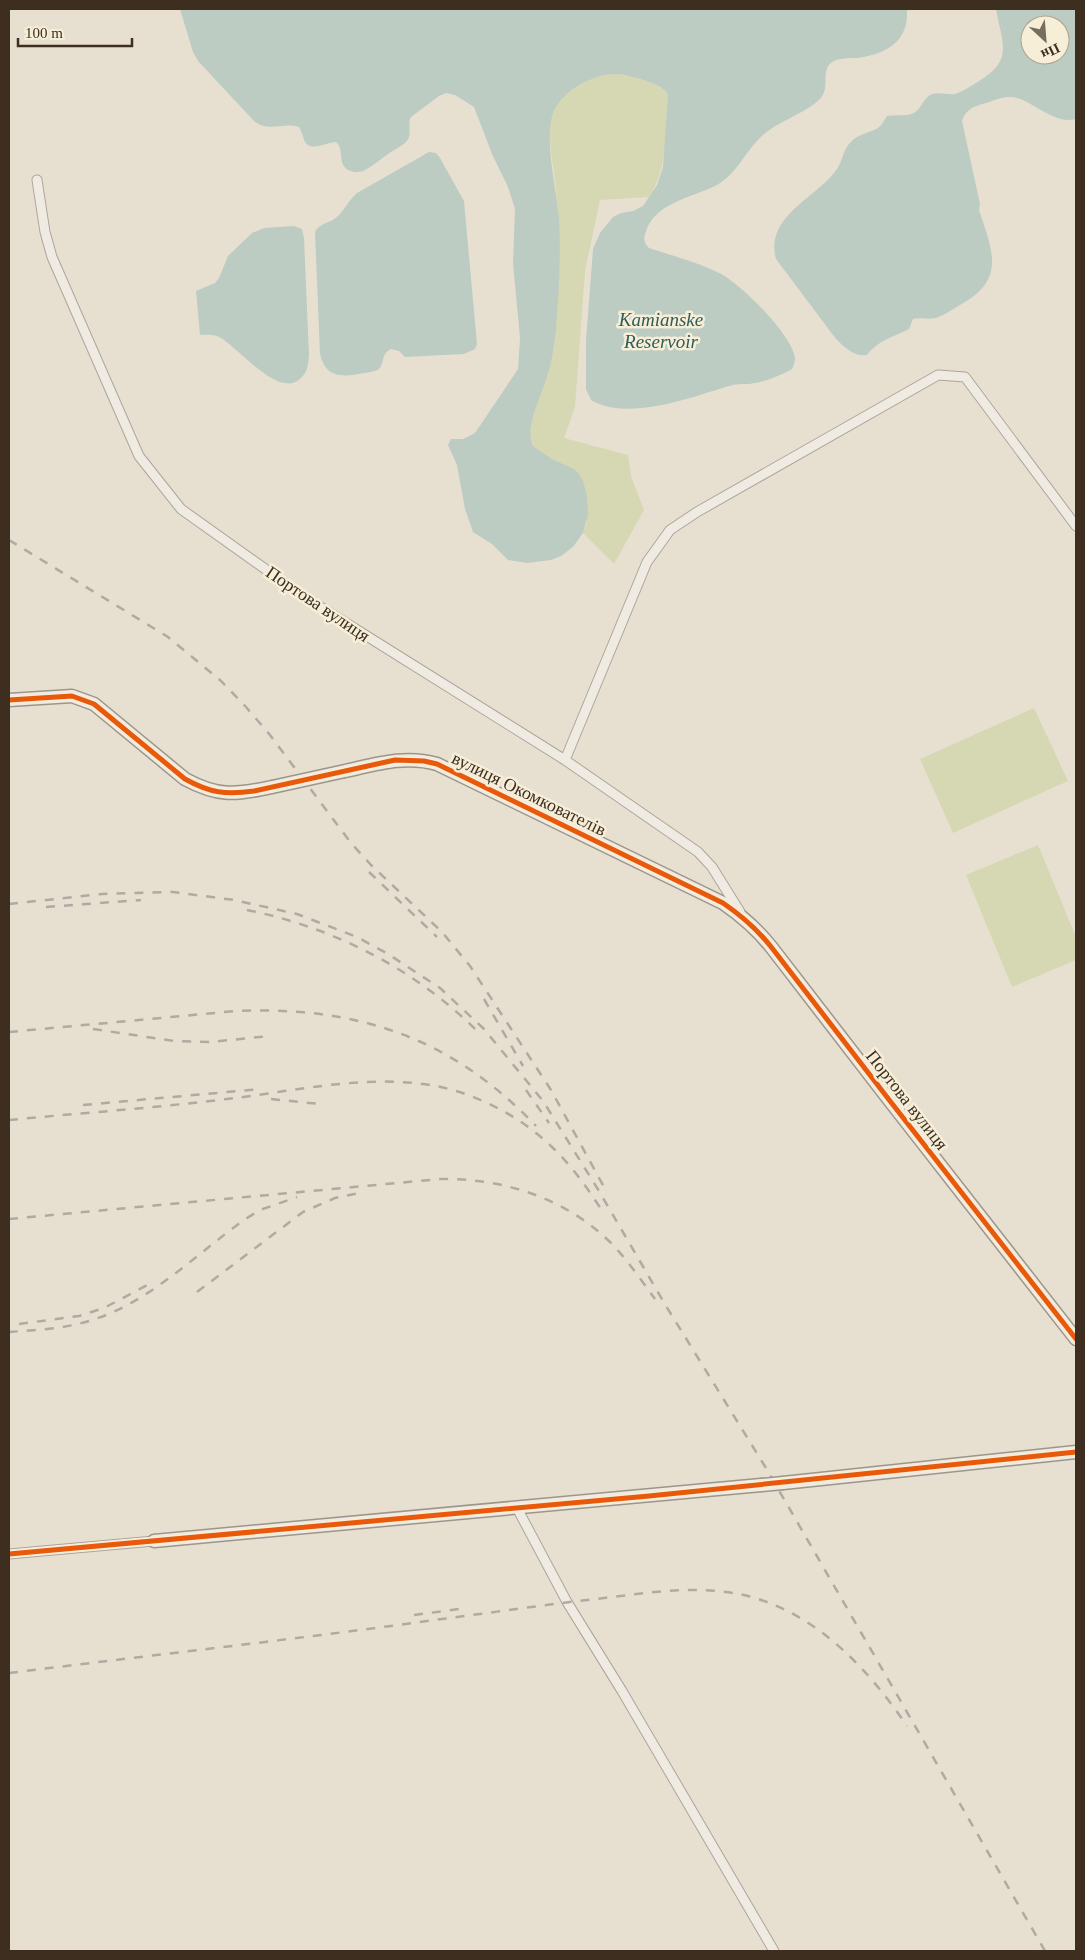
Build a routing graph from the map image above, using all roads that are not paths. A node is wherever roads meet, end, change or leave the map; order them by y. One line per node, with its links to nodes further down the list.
1 (38, 180): 4 (street, Портова вулиця)
2 (1076, 526): 4 (street)
3 (9, 700): 5 (street, вулиця Окомкователів, bridge)
4 (565, 760): 6 (street, Портова вулиця)
5 (703, 893): 6 (street, Портова вулиця)
6 (742, 916): 7 (street, Портова вулиця)
7 (1076, 1339)
8 (1074, 1449): 9 (street, bridge)
9 (517, 1508): 10 (street); 12 (street)
10 (154, 1541): 11 (street)
11 (9, 1554)
12 (774, 1951)

